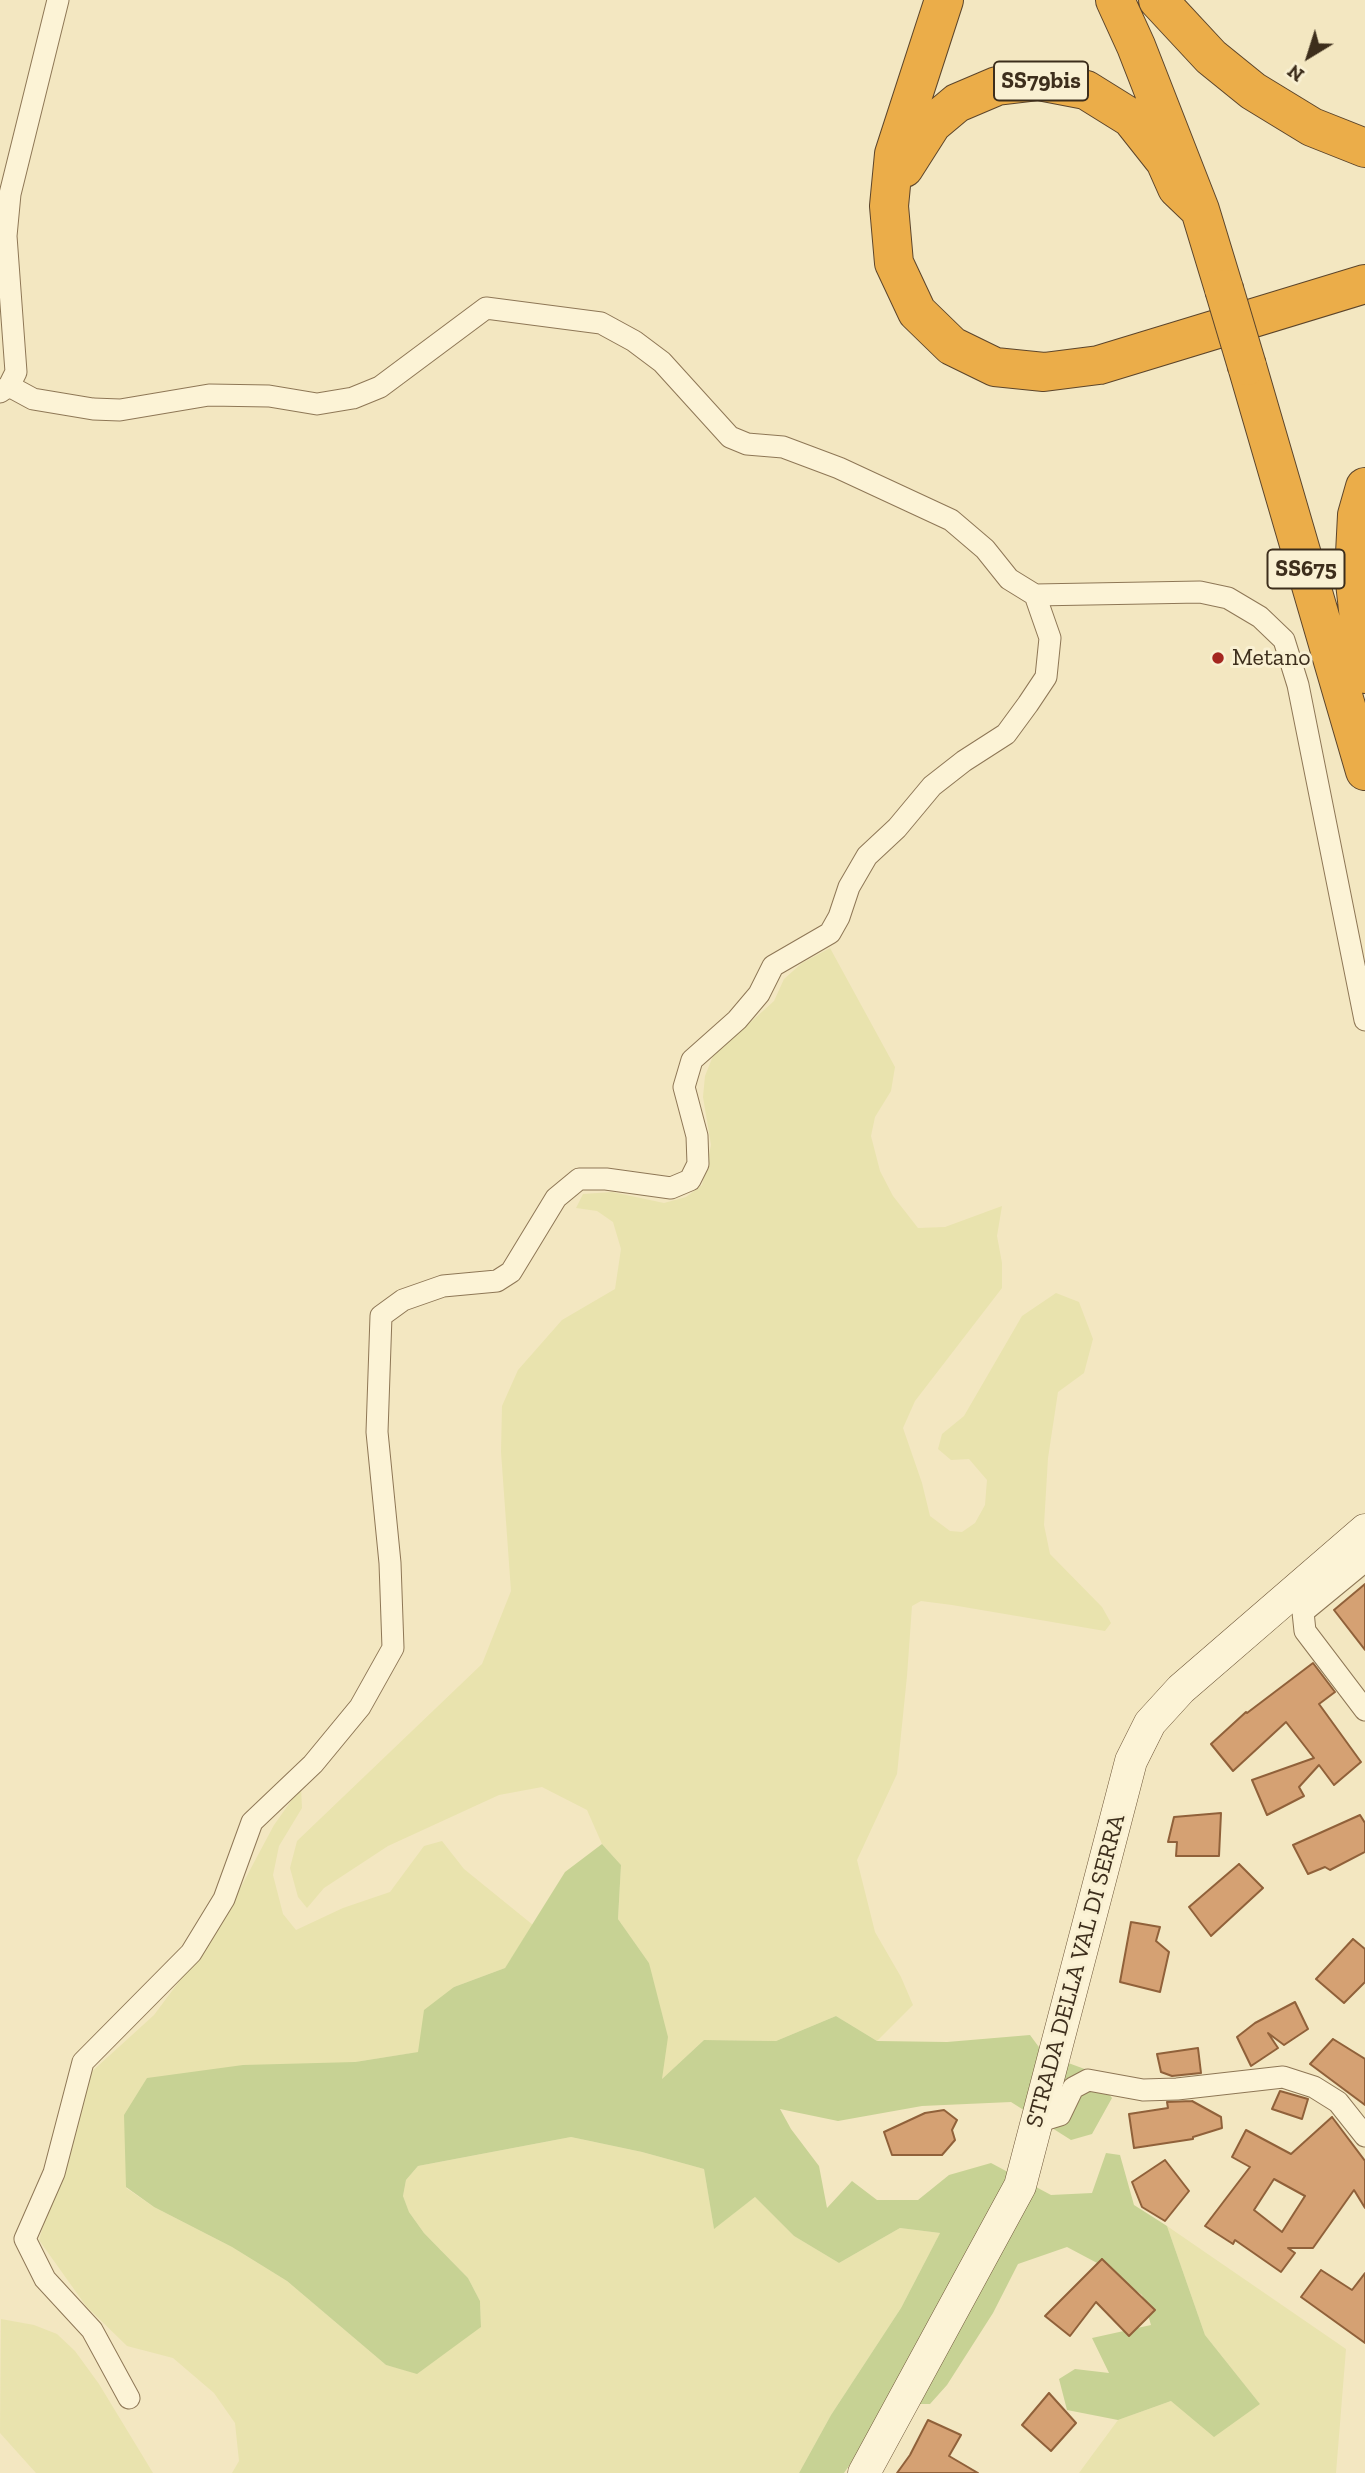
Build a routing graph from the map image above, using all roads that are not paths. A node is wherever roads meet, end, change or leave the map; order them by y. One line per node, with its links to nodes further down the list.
1 (58, 0): 11 (street)
2 (944, 0): 8 (highway)
3 (1115, 0): 9 (highway, SS675)
4 (1158, 0): 7 (highway)
5 (1186, 0): 6 (highway)
6 (1365, 126)
7 (1365, 148)
8 (888, 206): 9 (highway, SS79bis); 10 (highway)
9 (1200, 210): 15 (highway, SS675, bridge)
10 (1365, 284)
11 (4, 389): 13 (street)
12 (1365, 487): 14 (highway)
13 (1035, 596): 16 (street); 22 (street)
14 (1365, 674)
15 (1365, 771)
16 (1365, 1020)
17 (1365, 1530): 20 (street, STRADA DELLA VAL DI SERRA)
18 (1365, 1561): 19 (street)
19 (1365, 1710)
20 (1037, 2122): 21 (street); 23 (street, STRADA DELLA VAL DI SERRA)
21 (1365, 2136)
22 (129, 2399)
23 (864, 2473)

